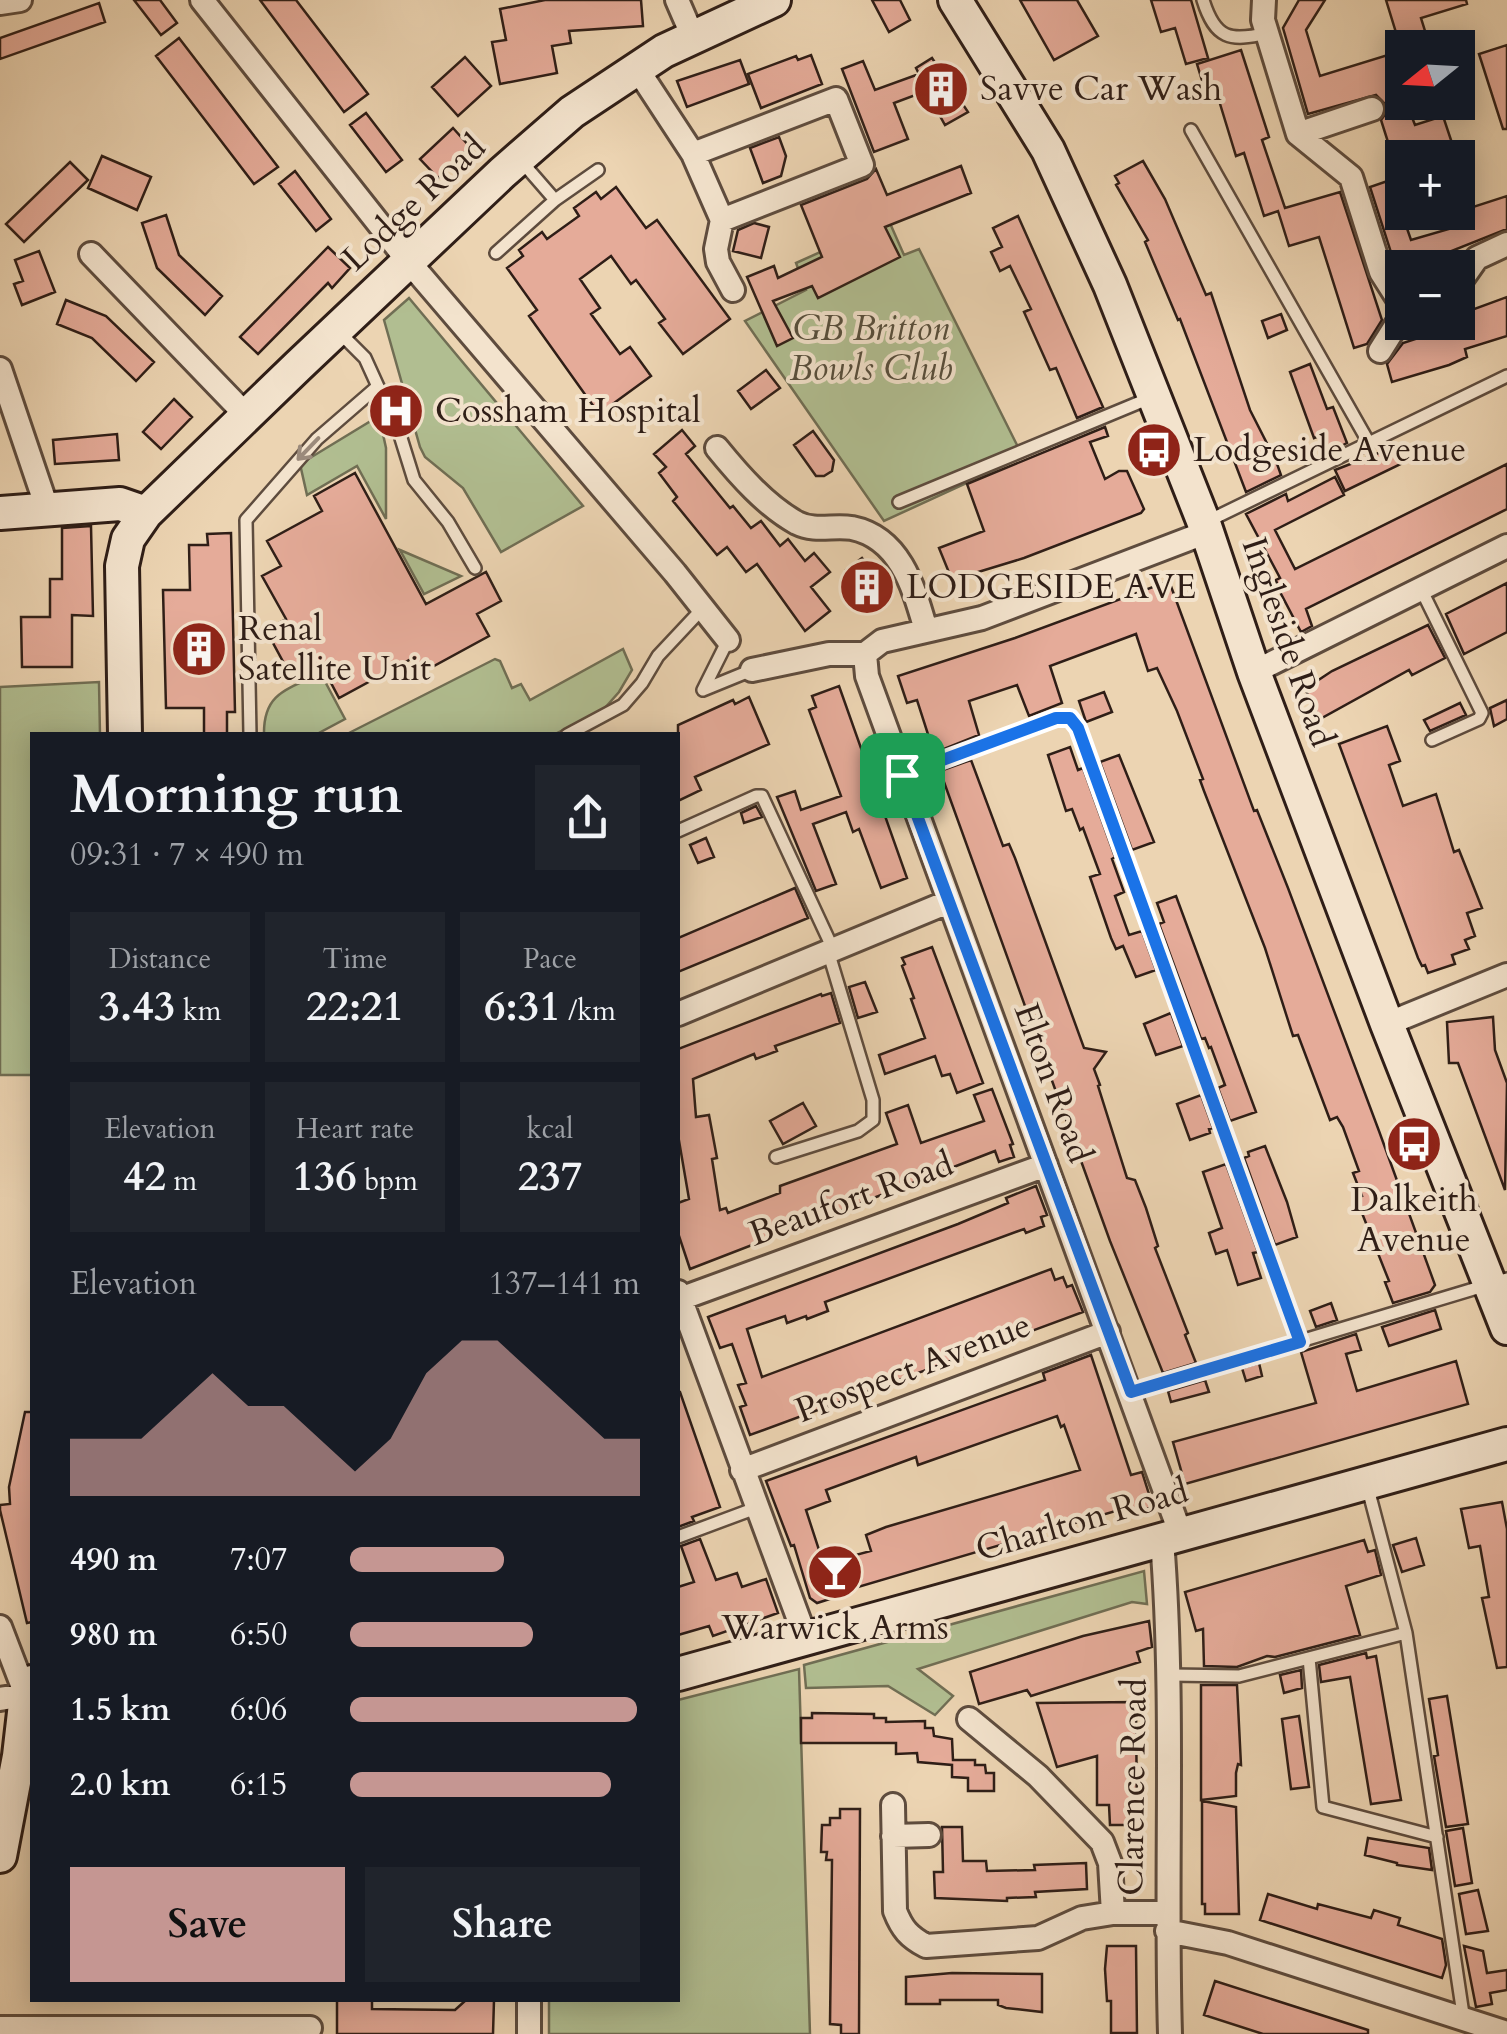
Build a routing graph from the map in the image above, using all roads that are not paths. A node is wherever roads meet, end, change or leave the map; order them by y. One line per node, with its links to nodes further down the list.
1 (20, 0): 8 (street)
2 (202, 0): 24 (street)
3 (676, 0): 10 (street)
4 (774, 0): 10 (street, Lodge Road)
5 (955, 0): 33 (street, Ingleside Road)
6 (1203, 0): 9 (lane)
7 (1264, 0): 9 (street)
8 (0, 3)
9 (1267, 32): 14 (street)
10 (693, 37): 11 (street, Lodge Road)
11 (636, 67): 15 (street); 16 (street, Lodge Road)
12 (1372, 109): 14 (street)
13 (1192, 130): 35 (lane)
14 (1298, 134): 25 (street)
15 (692, 154): 19 (street); 19 (street)
16 (519, 159): 18 (lane); 24 (street, Lodge Road)
17 (598, 170): 18 (lane)
18 (555, 200): 21 (lane)
19 (722, 220): 26 (street)
20 (1507, 244): 23 (street)
21 (496, 253)
22 (90, 254): 34 (street)
23 (1475, 261)
24 (409, 262): 27 (street, Lodge Road); 45 (street)
25 (1385, 278)
26 (734, 290)
27 (337, 330): 32 (lane); 34 (street, Lodge Road)
28 (1387, 340): 29 (street)
29 (1380, 351)
30 (0, 369): 38 (street)
31 (1507, 376): 35 (lane)
32 (378, 387): 43 (lane); 52 (lane, one-way to 52)
33 (1154, 396): 37 (lane); 41 (street, Ingleside Road)
34 (247, 416): 40 (street, Lodge Road)
35 (1370, 443): 41 (lane)
36 (717, 448): 46 (street)
37 (899, 502)
38 (46, 508): 39 (street); 40 (street)
39 (0, 513)
40 (146, 514): 51 (street, Lodge Road)
41 (1206, 527): 46 (street); 50 (street, Ingleside Road)
42 (1507, 546): 44 (street)
43 (475, 568)
44 (1421, 589): 50 (street); 54 (lane)
45 (703, 608): 47 (street); 53 (lane)
46 (926, 630): 48 (street)
47 (728, 640): 49 (lane)
48 (865, 654): 49 (street); 55 (street, Elton Road)
49 (752, 670)
50 (1254, 672): 61 (street, Ingleside Road)
51 (125, 732)
52 (250, 732)
53 (573, 732)
54 (1432, 740)
55 (902, 775): 57 (street, Elton Road); 69 (lane)
56 (680, 830): 58 (lane)
57 (948, 902): 58 (street); 63 (street, Elton Road)
58 (831, 951): 60 (street); 62 (lane)
59 (1507, 975): 61 (street)
60 (680, 1013)
61 (1387, 1024): 64 (street, Ingleside Road)
62 (776, 1158)
63 (1046, 1165): 65 (street, Beaufort Road); 68 (street, Elton Road)
64 (1498, 1282): 67 (street, Ingleside Road); 69 (lane)
65 (680, 1296)
66 (680, 1299): 72 (street)
67 (1507, 1328)
68 (1108, 1332): 70 (street, Elton Road); 72 (street, Prospect Avenue)
69 (1300, 1342): 70 (lane)
70 (1131, 1392): 76 (street, Elton Road)
71 (1507, 1444): 73 (street, Charlton Road)
72 (742, 1470): 74 (street)
73 (1366, 1481): 76 (street, Charlton Road); 78 (lane)
74 (756, 1508): 75 (lane); 79 (street)
75 (680, 1535)
76 (1171, 1537): 79 (street, Charlton Road); 82 (street, Clarence Road)
77 (0, 1627): 83 (street)
78 (1406, 1633): 80 (lane); 88 (lane)
79 (806, 1638): 81 (street, Charlton Road)
80 (1309, 1658): 82 (lane); 88 (lane)
81 (680, 1673)
82 (1170, 1675): 91 (street, Clarence Road)
83 (23, 1693): 89 (street)
84 (970, 1719): 90 (street)
85 (893, 1806): 87 (street)
86 (929, 1835): 87 (street)
87 (893, 1836): 90 (street)
88 (1437, 1837): 93 (lane)
89 (0, 1856)
90 (1113, 1913): 91 (street)
91 (1167, 1922): 93 (street); 99 (street, Clarence Road)
92 (529, 2002): 98 (street)
93 (1464, 2021): 97 (street)
94 (0, 2028): 96 (street)
95 (310, 2028): 96 (street)
96 (173, 2031)
97 (1507, 2033)
98 (529, 2034)
99 (1170, 2034)

